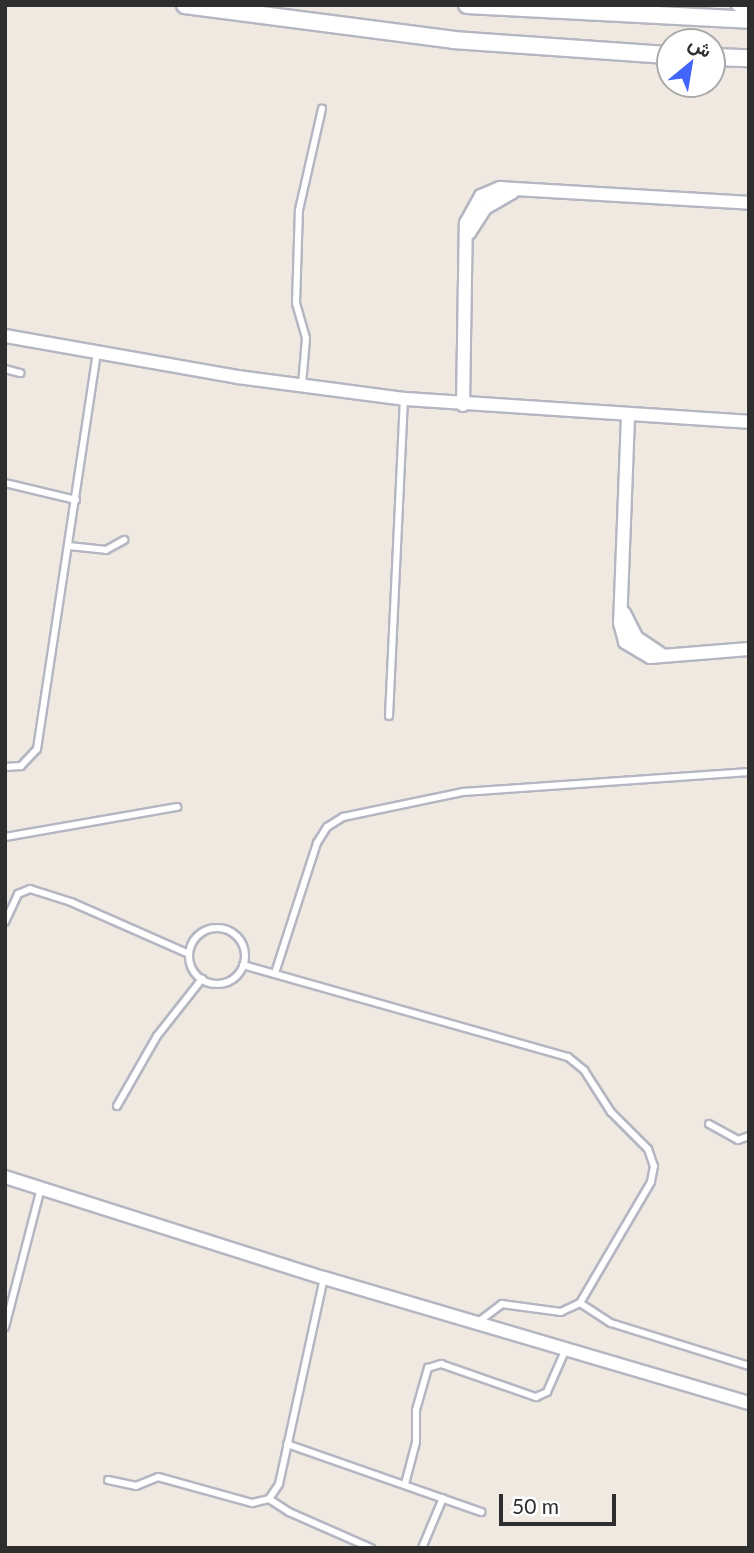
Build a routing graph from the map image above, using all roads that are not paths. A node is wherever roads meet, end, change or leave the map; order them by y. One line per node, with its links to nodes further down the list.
1 (185, 5): 5 (street)
2 (467, 5): 4 (street)
3 (738, 5): 6 (street)
4 (563, 9): 7 (street)
5 (239, 10): 8 (street)
6 (749, 10)
7 (749, 20)
8 (656, 54)
9 (726, 57): 10 (street)
10 (749, 58)
11 (322, 108): 17 (lane)
12 (746, 205): 19 (street)
13 (5, 336): 14 (street)
14 (97, 354): 17 (street); 23 (lane)
15 (5, 369): 16 (lane)
16 (20, 373)
17 (302, 386): 18 (street)
18 (404, 399): 19 (street); 27 (lane)
19 (463, 405): 20 (street)
20 (628, 417): 21 (street); 26 (street)
21 (749, 422)
22 (5, 483): 23 (lane)
23 (76, 500): 25 (lane)
24 (124, 540): 25 (lane)
25 (69, 546): 28 (lane)
26 (749, 649)
27 (389, 716)
28 (5, 767)
29 (749, 772): 35 (lane)
30 (177, 807): 31 (lane)
31 (5, 837)
32 (5, 922): 33 (lane)
33 (189, 954): 34 (lane); 36 (lane)
34 (243, 965): 35 (lane); 36 (lane)
35 (275, 973): 43 (lane)
36 (202, 979): 37 (lane)
37 (117, 1106)
38 (709, 1124): 39 (lane)
39 (749, 1136)
40 (5, 1177): 41 (street)
41 (41, 1188): 42 (street); 45 (lane)
42 (324, 1278): 44 (street); 49 (lane)
43 (580, 1303): 44 (lane); 47 (lane)
44 (476, 1325): 46 (street)
45 (5, 1327)
46 (565, 1352): 48 (street); 51 (lane)
47 (749, 1366)
48 (749, 1403)
49 (287, 1444): 51 (lane); 53 (lane)
50 (108, 1480): 53 (lane)
51 (405, 1484): 52 (lane)
52 (443, 1498): 54 (lane); 56 (lane)
53 (269, 1499): 55 (lane)
54 (481, 1512)
55 (371, 1548)
56 (422, 1548)

